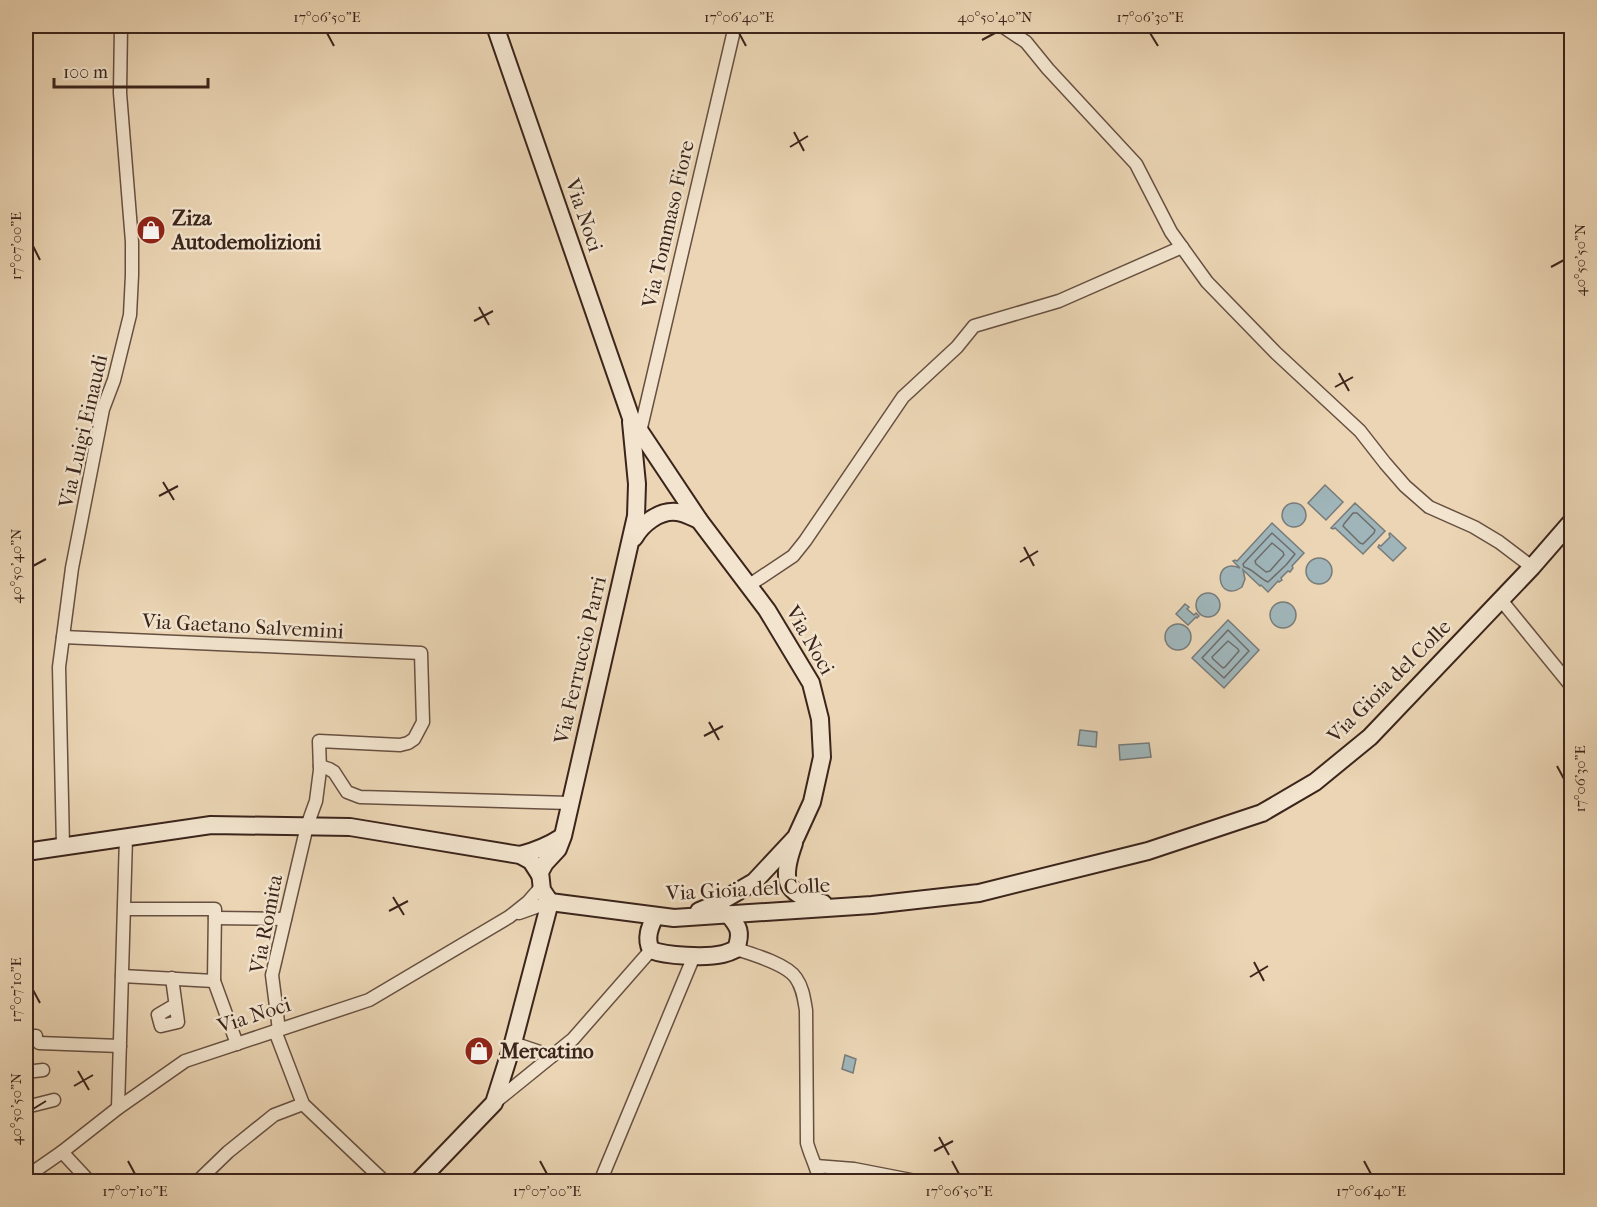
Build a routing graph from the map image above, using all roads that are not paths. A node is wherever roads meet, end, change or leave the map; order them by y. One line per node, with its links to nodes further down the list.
1 (121, 26): 13 (street, Via Luigi Einaudi)
2 (495, 26): 6 (main road, Via Noci)
3 (735, 26): 6 (street, Via Tommaso Fiore)
4 (1002, 26): 5 (street)
5 (1182, 247): 10 (street); 11 (street)
6 (635, 425): 7 (main road, Via Noci); 9 (main road, Via Ferruccio Parri)
7 (699, 520): 9 (main road); 11 (main road, Via Noci)
8 (1572, 521): 10 (main road, Via Gioia del Colle)
9 (630, 544): 17 (main road, Via Ferruccio Parri)
10 (1532, 567): 12 (main road, Via Gioia del Colle)
11 (748, 586): 21 (main road, Via Noci)
12 (1501, 600): 15 (street); 27 (main road, Via Gioia del Colle)
13 (63, 637): 14 (street, Via Gaetano Salvemini); 22 (street, Via Luigi Einaudi)
14 (421, 653): 16 (street, Via Romita)
15 (1572, 687)
16 (320, 766): 17 (street); 18 (street, Via Romita)
17 (570, 803): 19 (main road, Via Ferruccio Parri)
18 (307, 826): 20 (main road); 24 (main road); 34 (street, Via Romita)
19 (562, 836): 24 (main road); 25 (main road, Via Ferruccio Parri)
20 (126, 837): 22 (main road); 28 (street)
21 (796, 837): 27 (main road); 33 (main road, Via Noci)
22 (63, 846): 23 (main road)
23 (26, 852)
24 (520, 855): 25 (main road)
25 (541, 881): 26 (main road); 31 (street, Via Noci)
26 (550, 902): 31 (street, Via Noci); 32 (main road, Via Gioia del Colle); 44 (main road)
27 (842, 908): 30 (main road, Via Gioia del Colle)
28 (125, 909): 29 (street); 38 (street)
29 (215, 914): 34 (street); 40 (street)
30 (728, 914): 33 (main road, Via Gioia del Colle); 35 (main road)
31 (509, 916): 42 (street, Via Noci)
32 (655, 916): 33 (main road, Via Gioia del Colle); 36 (main road)
33 (684, 917)
34 (285, 920): 42 (street, Via Romita)
35 (736, 949): 37 (main road); 56 (street)
36 (651, 950): 37 (main road); 47 (street)
37 (694, 956): 62 (street)
38 (122, 976): 39 (street); 46 (street)
39 (172, 978): 40 (street); 41 (street)
40 (214, 981): 45 (street)
41 (175, 1005)
42 (277, 1031): 45 (street, Via Noci); 52 (street, Via Romita)
43 (33, 1039): 46 (street)
44 (513, 1043): 47 (street); 51 (main road)
45 (237, 1044): 54 (street, Via Noci)
46 (120, 1046): 54 (street)
47 (552, 1056): 51 (street)
48 (43, 1070): 49 (street)
49 (26, 1072)
50 (54, 1100): 53 (street)
51 (494, 1103): 61 (main road)
52 (303, 1104): 58 (street); 60 (street)
53 (26, 1107)
54 (118, 1108): 55 (street, Via Noci)
55 (62, 1152): 57 (street, Via Noci); 59 (street)
56 (816, 1166): 63 (street); 64 (street)
57 (26, 1178)
58 (198, 1181)
59 (90, 1182)
60 (385, 1182)
61 (418, 1182)
62 (600, 1182)
63 (820, 1182)
64 (921, 1182)

